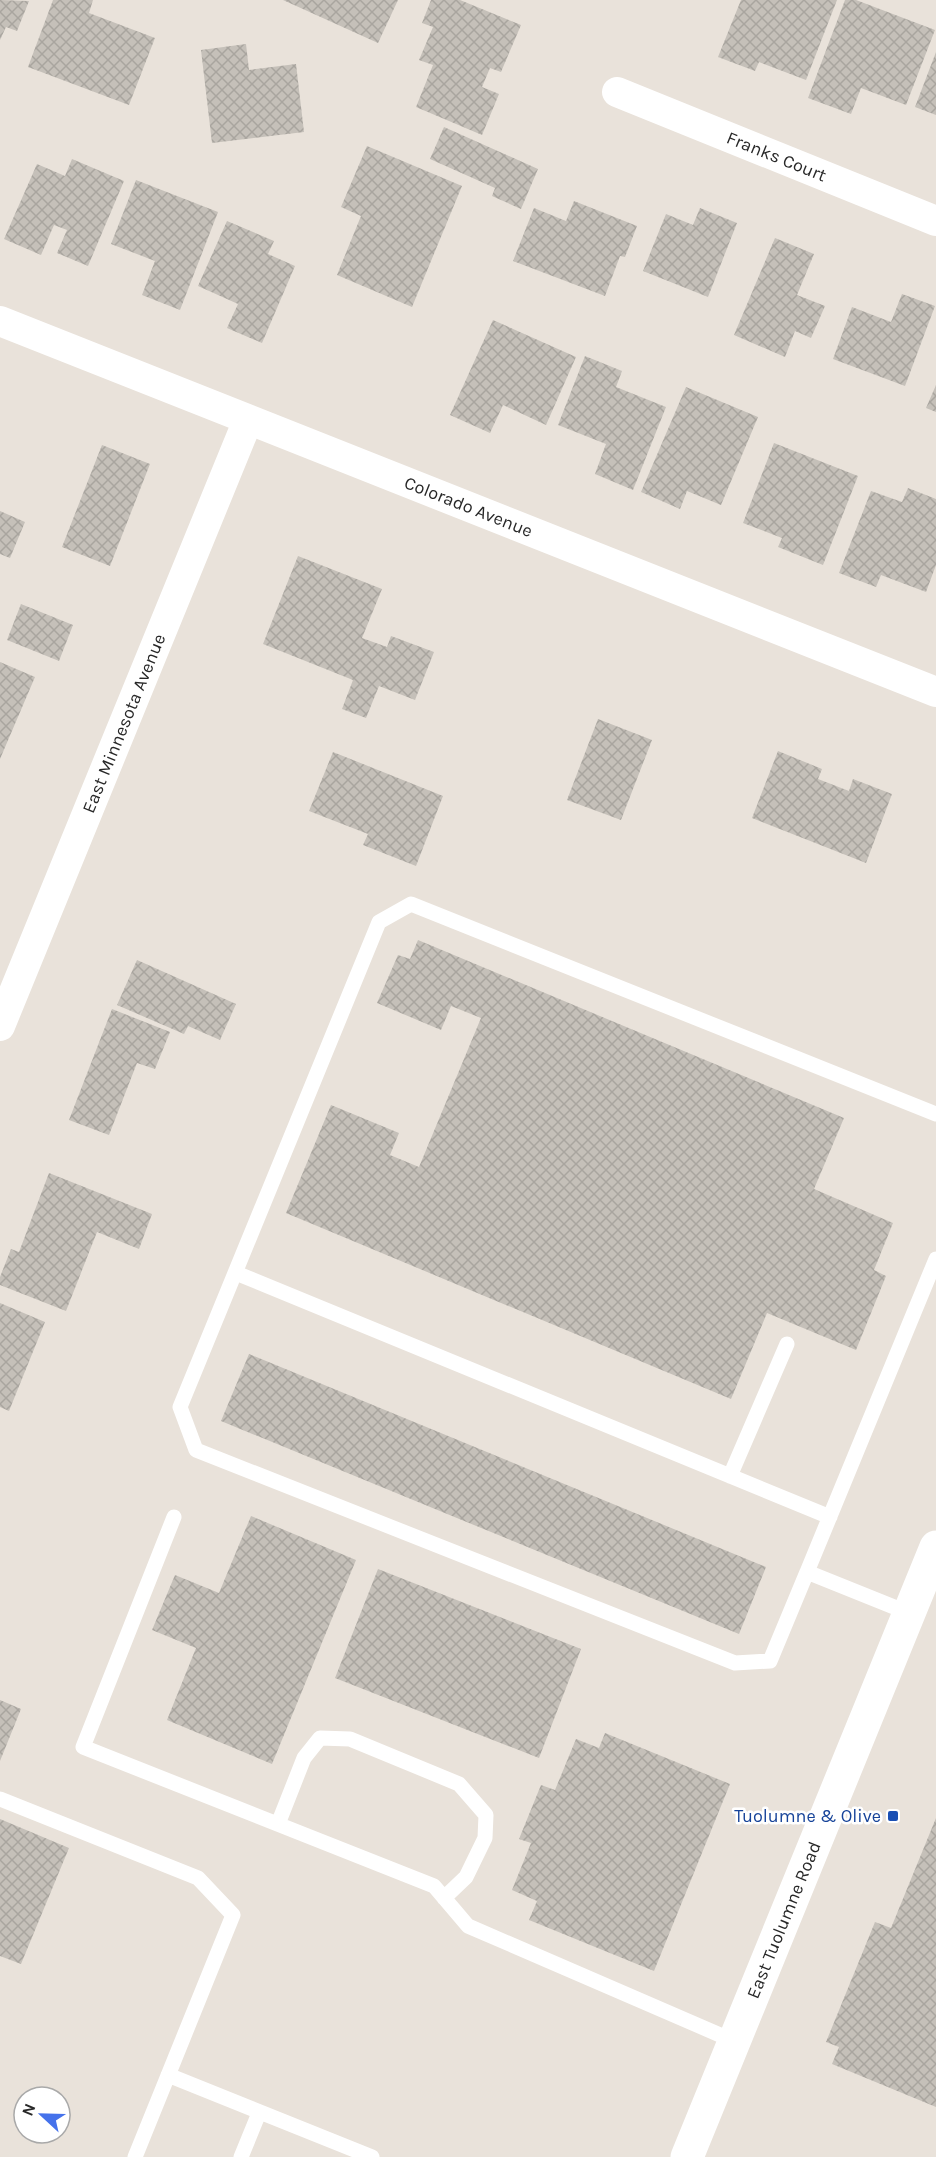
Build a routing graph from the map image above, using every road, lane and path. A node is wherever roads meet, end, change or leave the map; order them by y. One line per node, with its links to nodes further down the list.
1 (617, 92): 2 (street, Franks Court)
2 (936, 221)
3 (0, 321): 4 (street, Colorado Avenue)
4 (248, 420): 5 (street, Colorado Avenue); 6 (street, East Minnesota Avenue)
5 (936, 692)
6 (0, 1026)
7 (936, 1114): 9 (lane)
8 (934, 1268): 13 (lane)
9 (236, 1272): 11 (lane); 15 (lane)
10 (787, 1344): 11 (lane)
11 (730, 1476): 13 (lane)
12 (174, 1517): 18 (lane)
13 (830, 1517): 15 (lane)
14 (936, 1547): 16 (street, East Tuolumne Road)
15 (807, 1572): 16 (lane)
16 (909, 1613): 20 (street, East Tuolumne Road)
17 (0, 1799): 21 (lane)
18 (278, 1824): 19 (lane); 19 (lane)
19 (444, 1898): 20 (lane)
20 (734, 2041): 26 (street, East Tuolumne Road)
21 (168, 2075): 22 (lane); 23 (lane)
22 (259, 2113): 24 (lane); 25 (lane)
23 (135, 2157)
24 (242, 2157)
25 (372, 2157)
26 (687, 2157)

